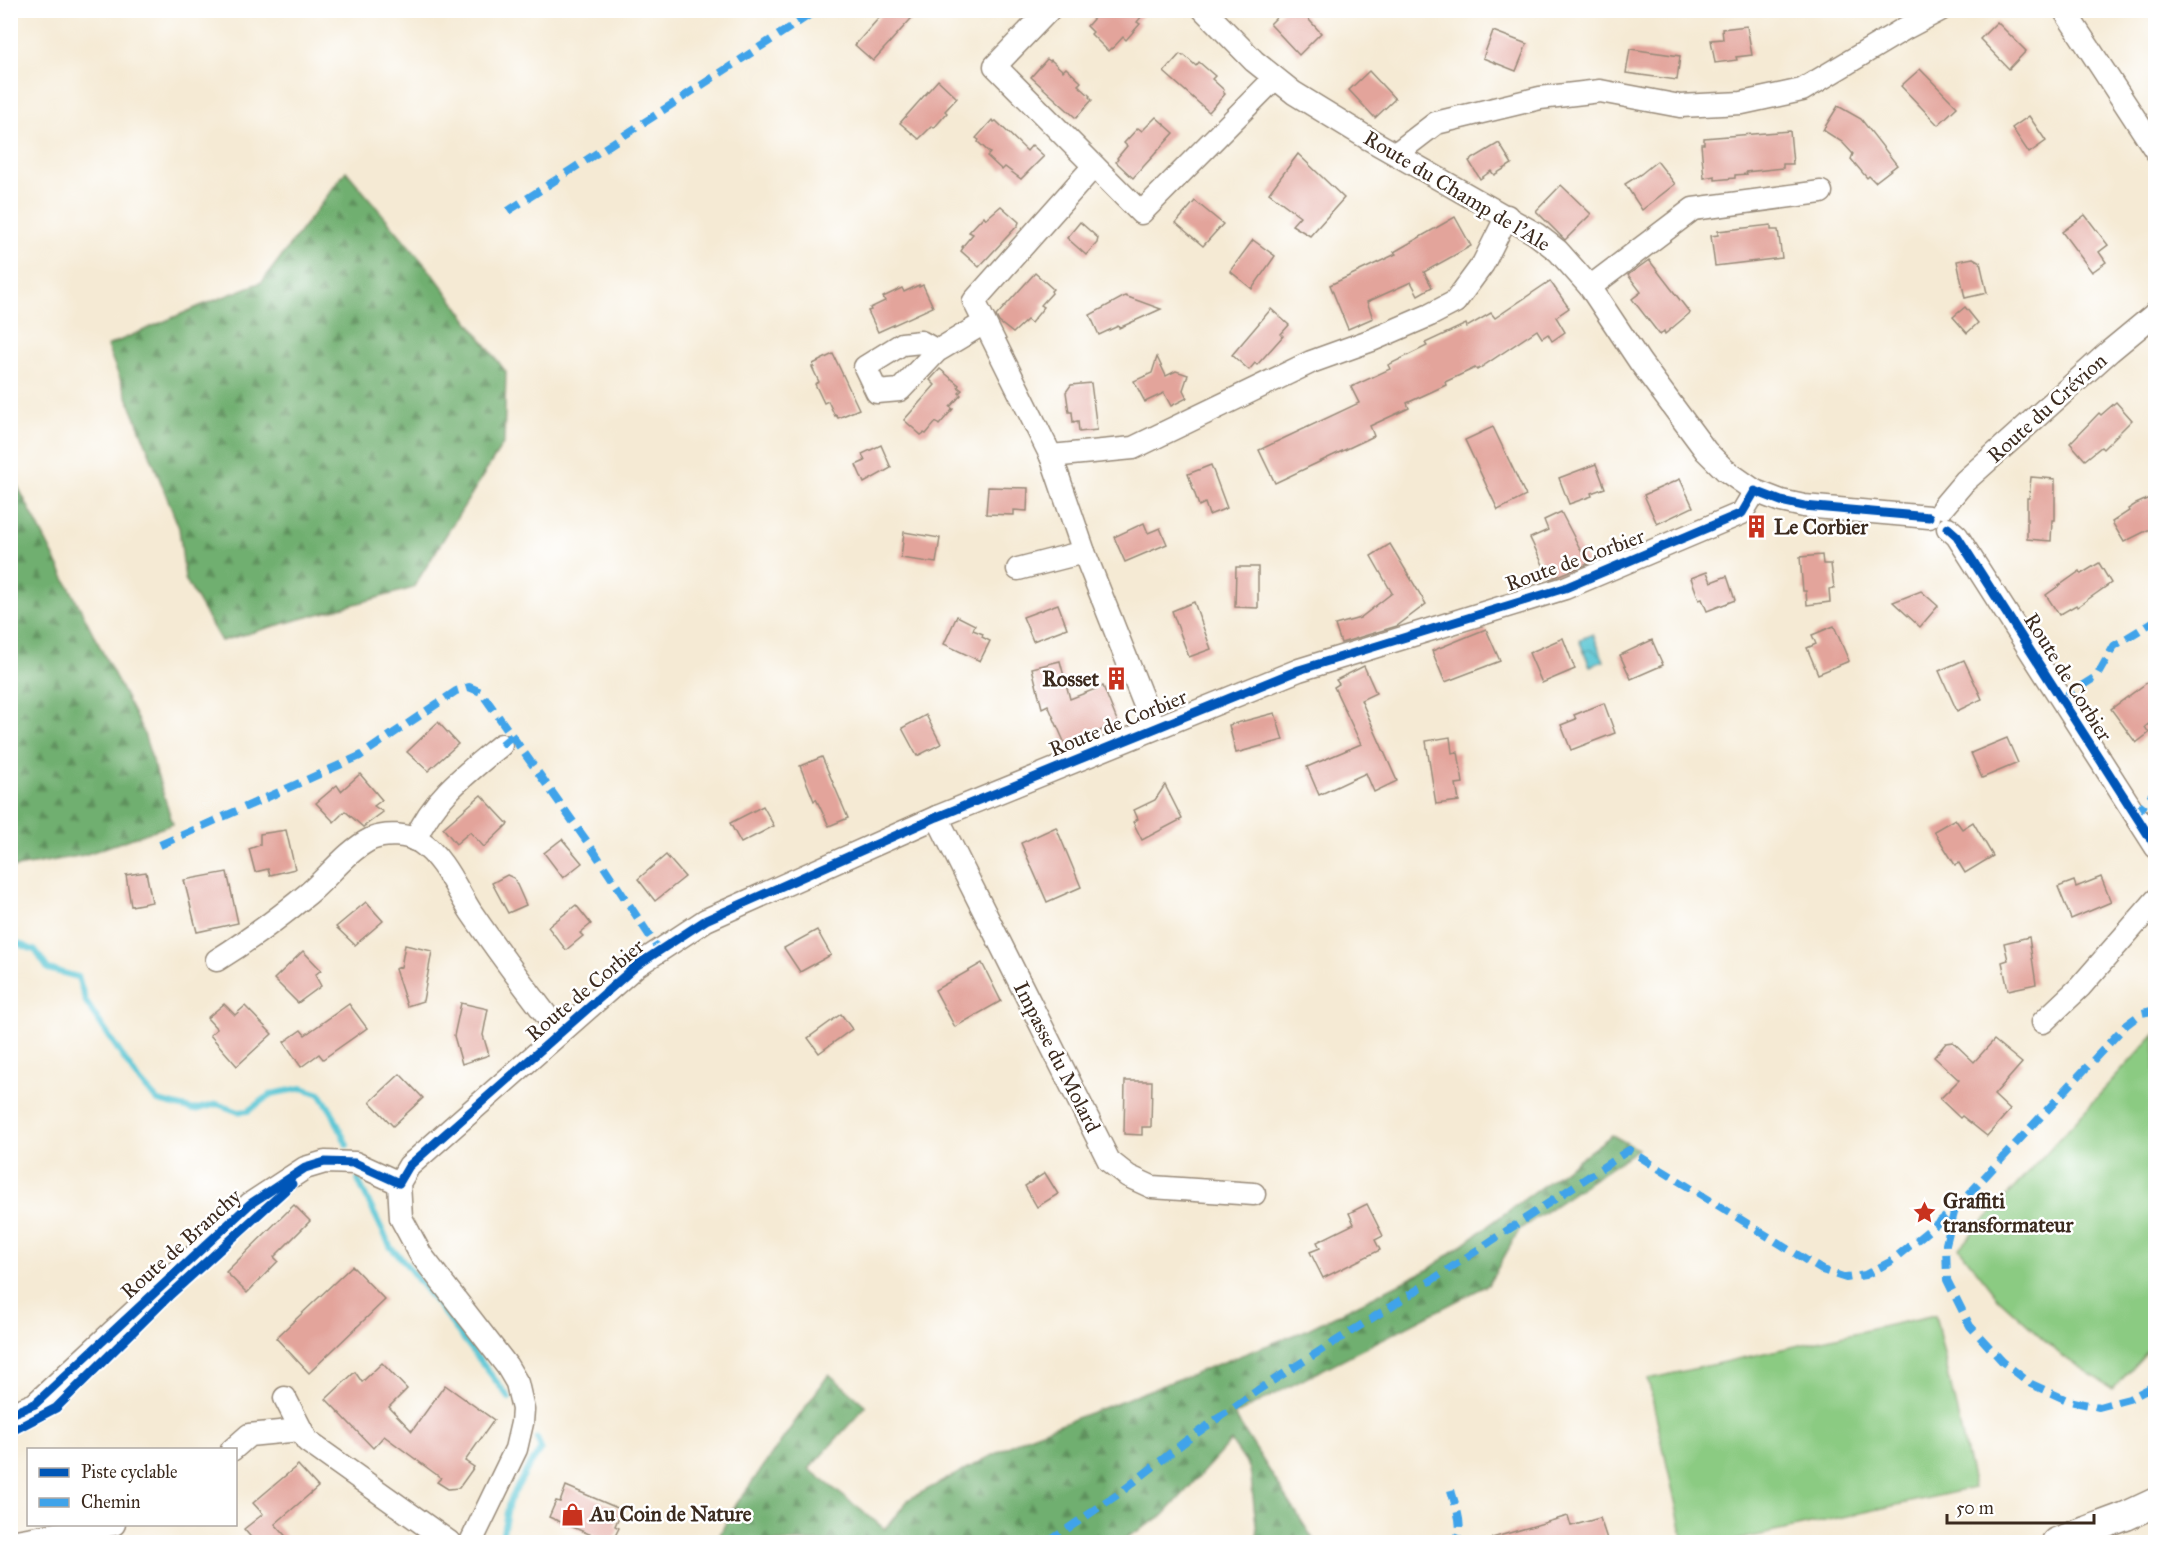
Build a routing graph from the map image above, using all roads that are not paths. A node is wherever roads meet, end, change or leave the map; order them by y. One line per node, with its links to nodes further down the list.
1 (1049, 10): 8 (street)
2 (1204, 10): 5 (street, Route du Champ de l'Ale)
3 (1940, 10): 7 (street)
4 (2064, 10): 6 (street)
5 (1274, 79): 7 (street, Route du Champ de l'Ale); 8 (street)
6 (2156, 151)
7 (1397, 153): 10 (street, Route du Champ de l'Ale)
8 (1094, 166): 13 (street)
9 (1821, 192): 11 (street)
10 (1507, 216): 11 (street, Route du Champ de l'Ale); 15 (street)
11 (1590, 287): 16 (street, Route du Champ de l'Ale)
12 (2156, 313): 17 (street, Route du Crévion)
13 (984, 323): 14 (street); 15 (street)
14 (937, 351)
15 (1051, 456): 18 (street)
16 (1755, 491): 17 (street); 20 (street, Route de Corbier)
17 (1940, 517): 24 (street, Route de Corbier)
18 (1084, 552): 19 (street); 20 (street)
19 (1018, 569)
20 (1154, 728): 22 (street, Route de Corbier)
21 (501, 745): 23 (street)
22 (937, 817): 28 (street, Route de Corbier); 30 (street, Impasse du Molard)
23 (416, 840): 26 (street); 28 (street, Route de Corbier)
24 (2156, 847)
25 (2156, 900): 27 (street)
26 (217, 960)
27 (2043, 1022)
28 (560, 1033): 29 (street, Route de Corbier)
29 (399, 1183): 32 (street, Route de Branchy); 39 (street)
30 (1254, 1194)
31 (285, 1398): 33 (street)
32 (10, 1414)
33 (300, 1430): 34 (street); 38 (street)
34 (233, 1448)
35 (2156, 1502): 40 (main road)
36 (102, 1526): 37 (street)
37 (10, 1542)
38 (448, 1542)
39 (471, 1542)
40 (2056, 1542)

